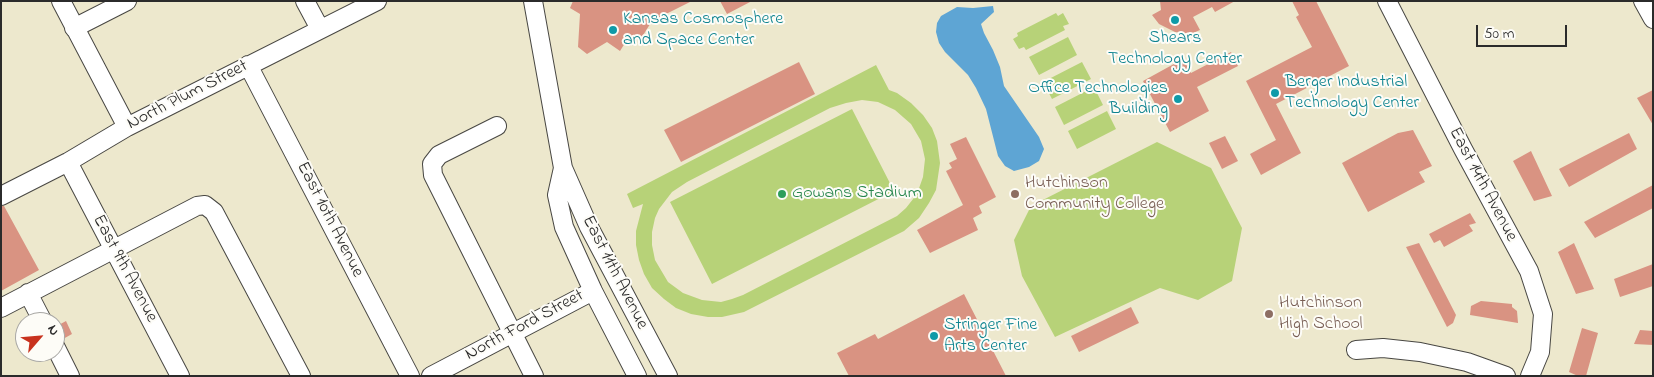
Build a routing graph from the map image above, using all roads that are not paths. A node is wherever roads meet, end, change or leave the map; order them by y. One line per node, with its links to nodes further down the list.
1 (61, 1): 9 (street)
2 (127, 1): 9 (street)
3 (305, 1): 10 (street)
4 (377, 1): 10 (street, North Plum Street)
5 (533, 1): 15 (street, East 11th Avenue)
6 (1387, 1): 34 (street, East 14th Avenue)
7 (1643, 1): 8 (street)
8 (1653, 19)
9 (74, 28): 13 (street)
10 (320, 29): 11 (street, North Plum Street)
11 (248, 64): 13 (street, North Plum Street); 28 (street, East 10th Avenue)
12 (497, 126): 22 (street)
13 (127, 127): 14 (street, North Plum Street)
14 (68, 162): 16 (street, North Plum Street); 17 (street, East 9th Avenue)
15 (563, 168): 18 (street, East 11th Avenue); 32 (street, East 11th Avenue)
16 (1, 196)
17 (113, 249): 19 (street); 26 (street, East 9th Avenue); 27 (street)
18 (593, 291): 22 (street, North Ford Street); 31 (street, East 11th Avenue)
19 (28, 293): 20 (street); 21 (street)
20 (1, 308)
21 (38, 312)
22 (512, 333): 29 (street, North Ford Street); 30 (street)
23 (1356, 350): 33 (street)
24 (63, 362): 25 (street)
25 (70, 376)
26 (180, 376)
27 (301, 376)
28 (410, 376)
29 (431, 376)
30 (534, 376)
31 (638, 376)
32 (668, 376)
33 (1506, 376)
34 (1530, 376)

